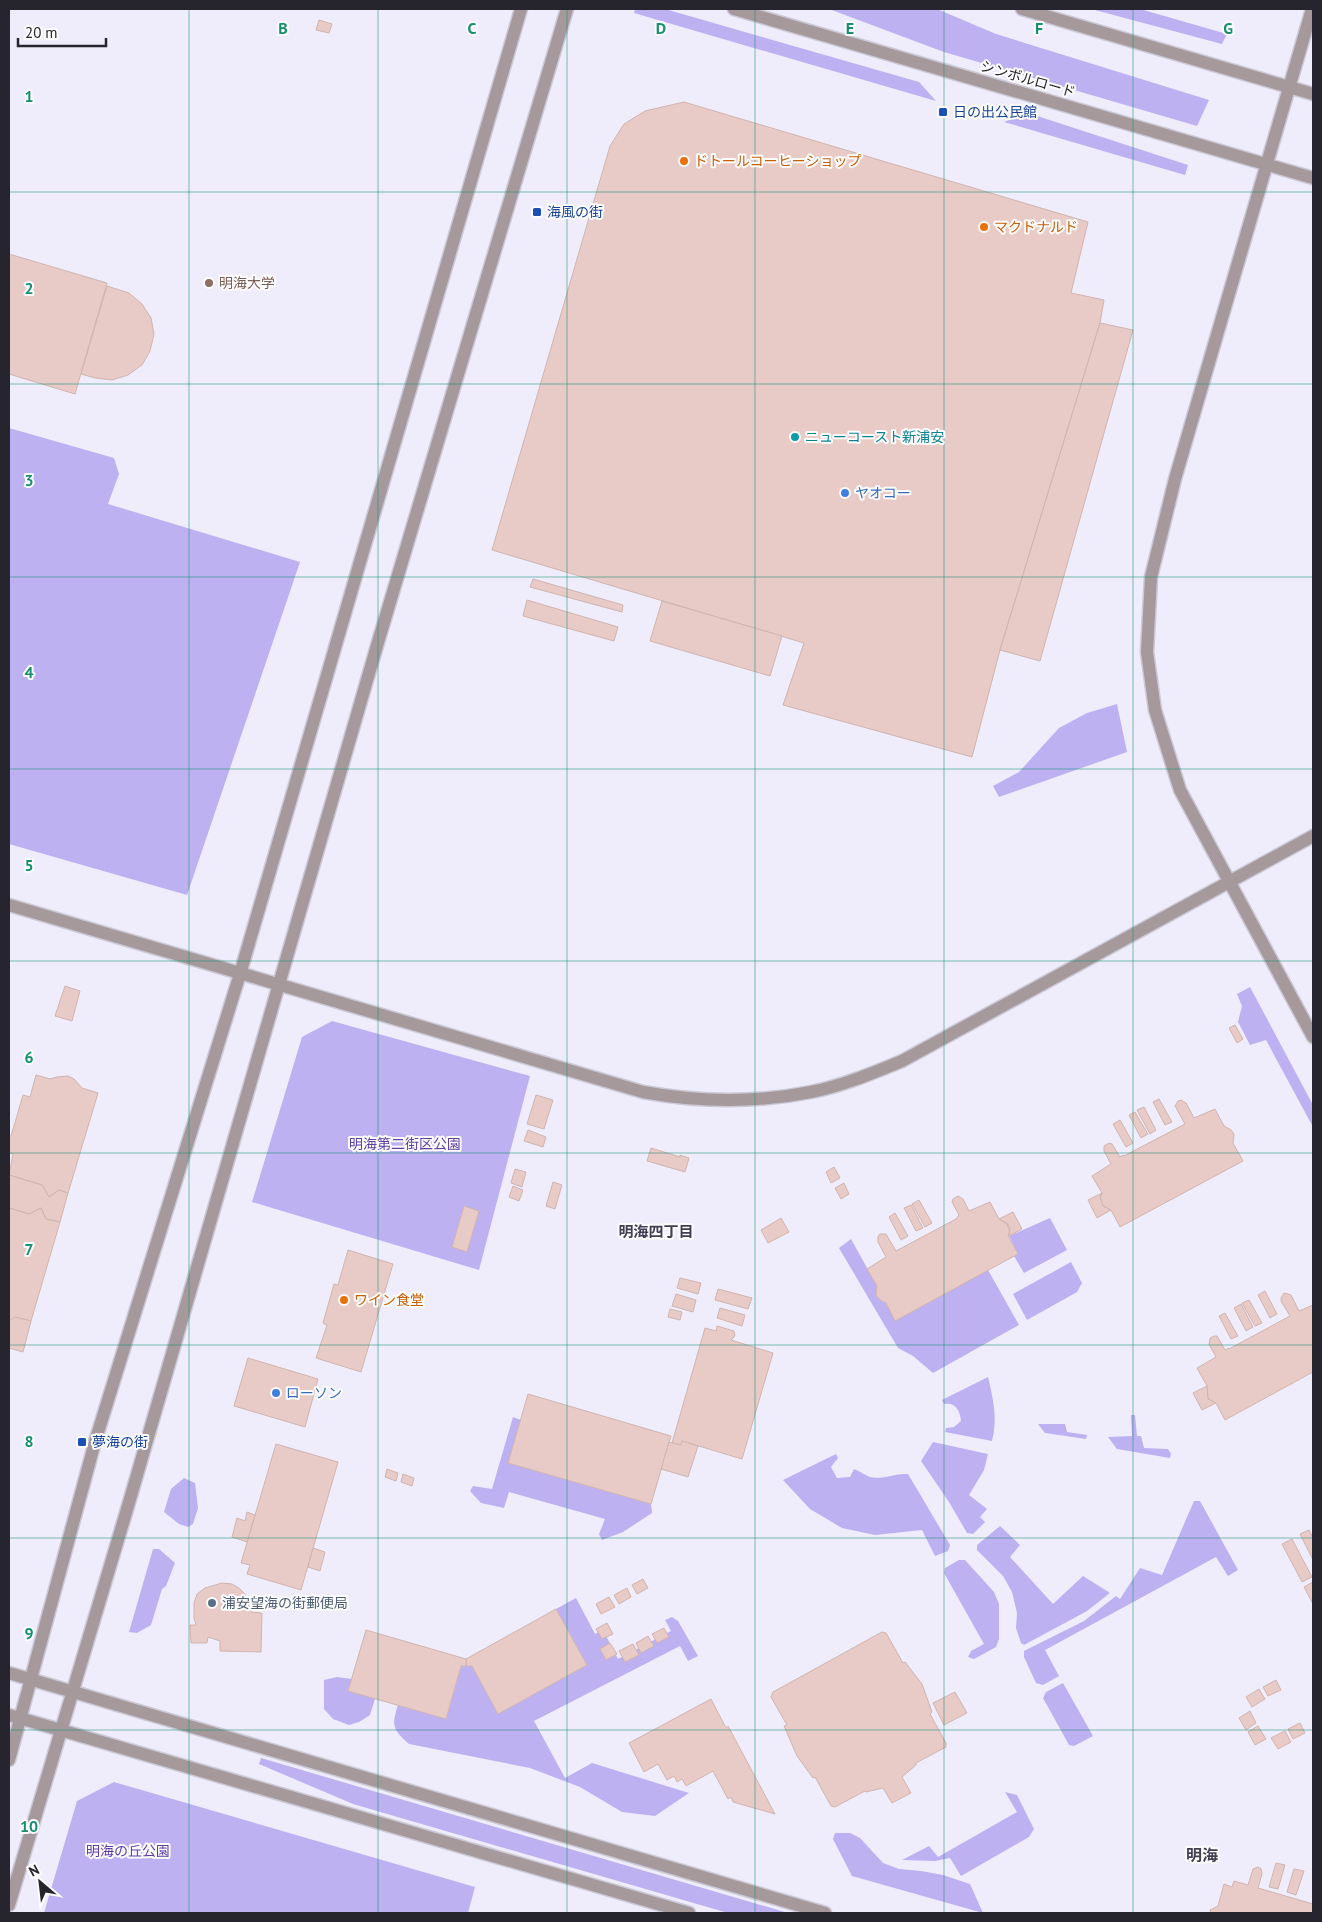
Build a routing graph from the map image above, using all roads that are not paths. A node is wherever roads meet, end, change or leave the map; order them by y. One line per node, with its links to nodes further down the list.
1 (521, 9): 13 (street)
2 (567, 9): 14 (street)
3 (734, 9): 8 (street, シンボルロード)
4 (1022, 9): 6 (street)
5 (1312, 9): 6 (street)
6 (1289, 87): 7 (street); 8 (street)
7 (1313, 94)
8 (1267, 165): 9 (street, シンボルロード); 11 (street)
9 (1313, 178)
10 (1313, 836): 11 (street)
11 (1230, 883): 14 (street); 15 (street)
12 (9, 905): 13 (street)
13 (240, 974): 14 (street); 17 (street)
14 (278, 984): 18 (street)
15 (1313, 1037)
16 (9, 1673): 17 (street)
17 (31, 1679): 18 (street); 19 (street)
18 (72, 1692): 20 (street); 24 (street)
19 (14, 1717): 20 (street); 21 (street)
20 (62, 1730): 22 (street); 23 (street)
21 (9, 1760)
22 (9, 1905)
23 (689, 1913)
24 (825, 1913)

